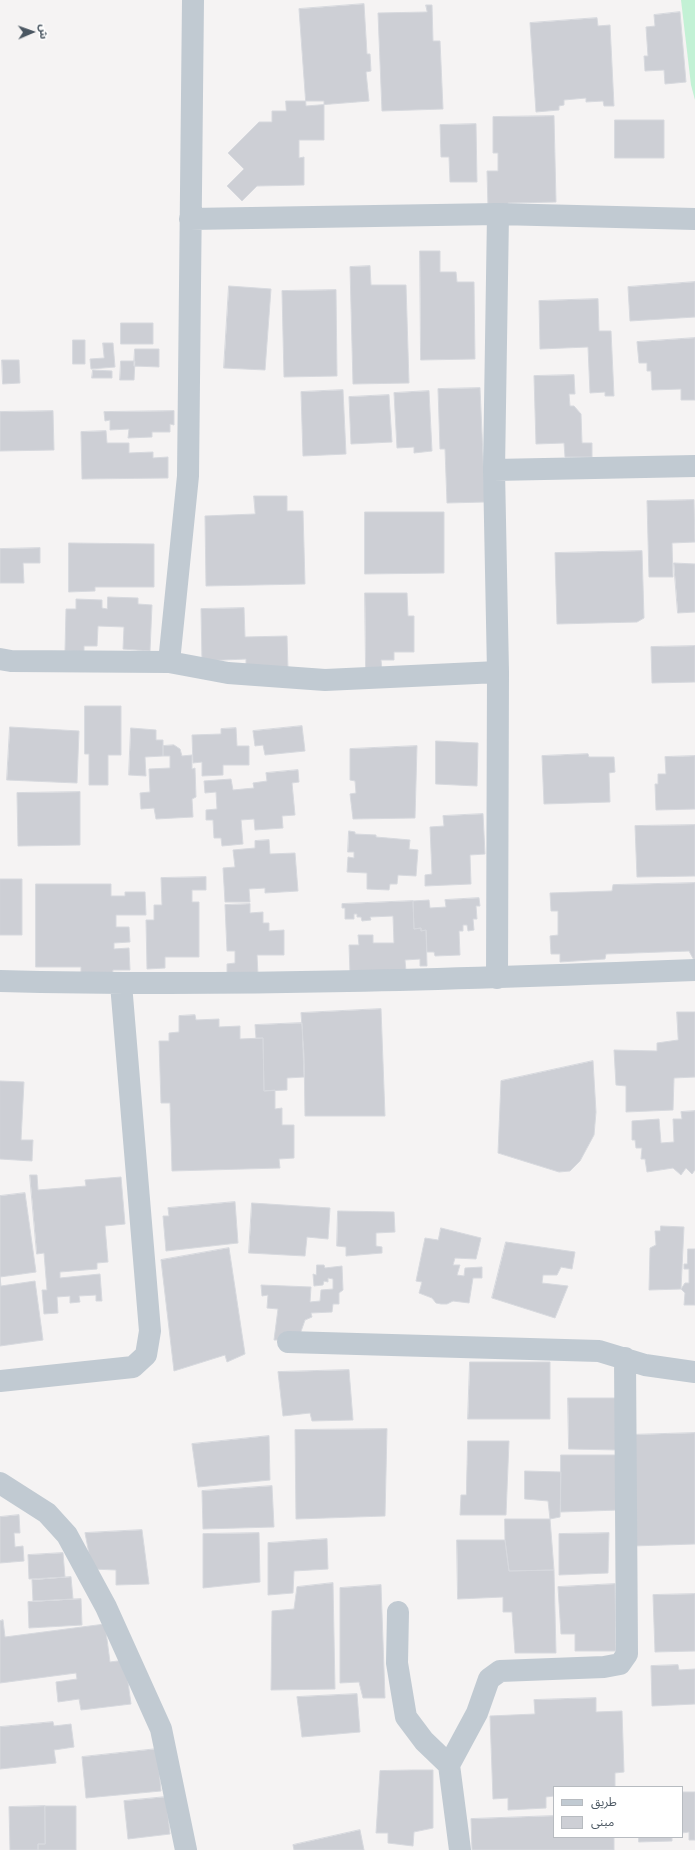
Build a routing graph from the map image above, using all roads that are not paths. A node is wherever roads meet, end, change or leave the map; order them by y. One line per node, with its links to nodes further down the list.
1 (193, 0): 3 (street)
2 (498, 214): 3 (street); 4 (street); 6 (street)
3 (190, 219): 8 (street)
4 (695, 219)
5 (695, 466): 6 (street)
6 (494, 470): 9 (street)
7 (0, 660): 8 (street)
8 (169, 662): 9 (street)
9 (498, 672): 11 (street)
10 (695, 970): 11 (street)
11 (497, 978): 13 (street)
12 (0, 981): 13 (street)
13 (121, 984): 17 (street)
14 (288, 1342): 15 (street)
15 (625, 1358): 16 (street); 20 (street)
16 (695, 1372)
17 (0, 1381)
18 (0, 1483): 21 (street)
19 (398, 1612): 20 (street)
20 (449, 1765): 22 (street)
21 (186, 1850)
22 (460, 1850)

